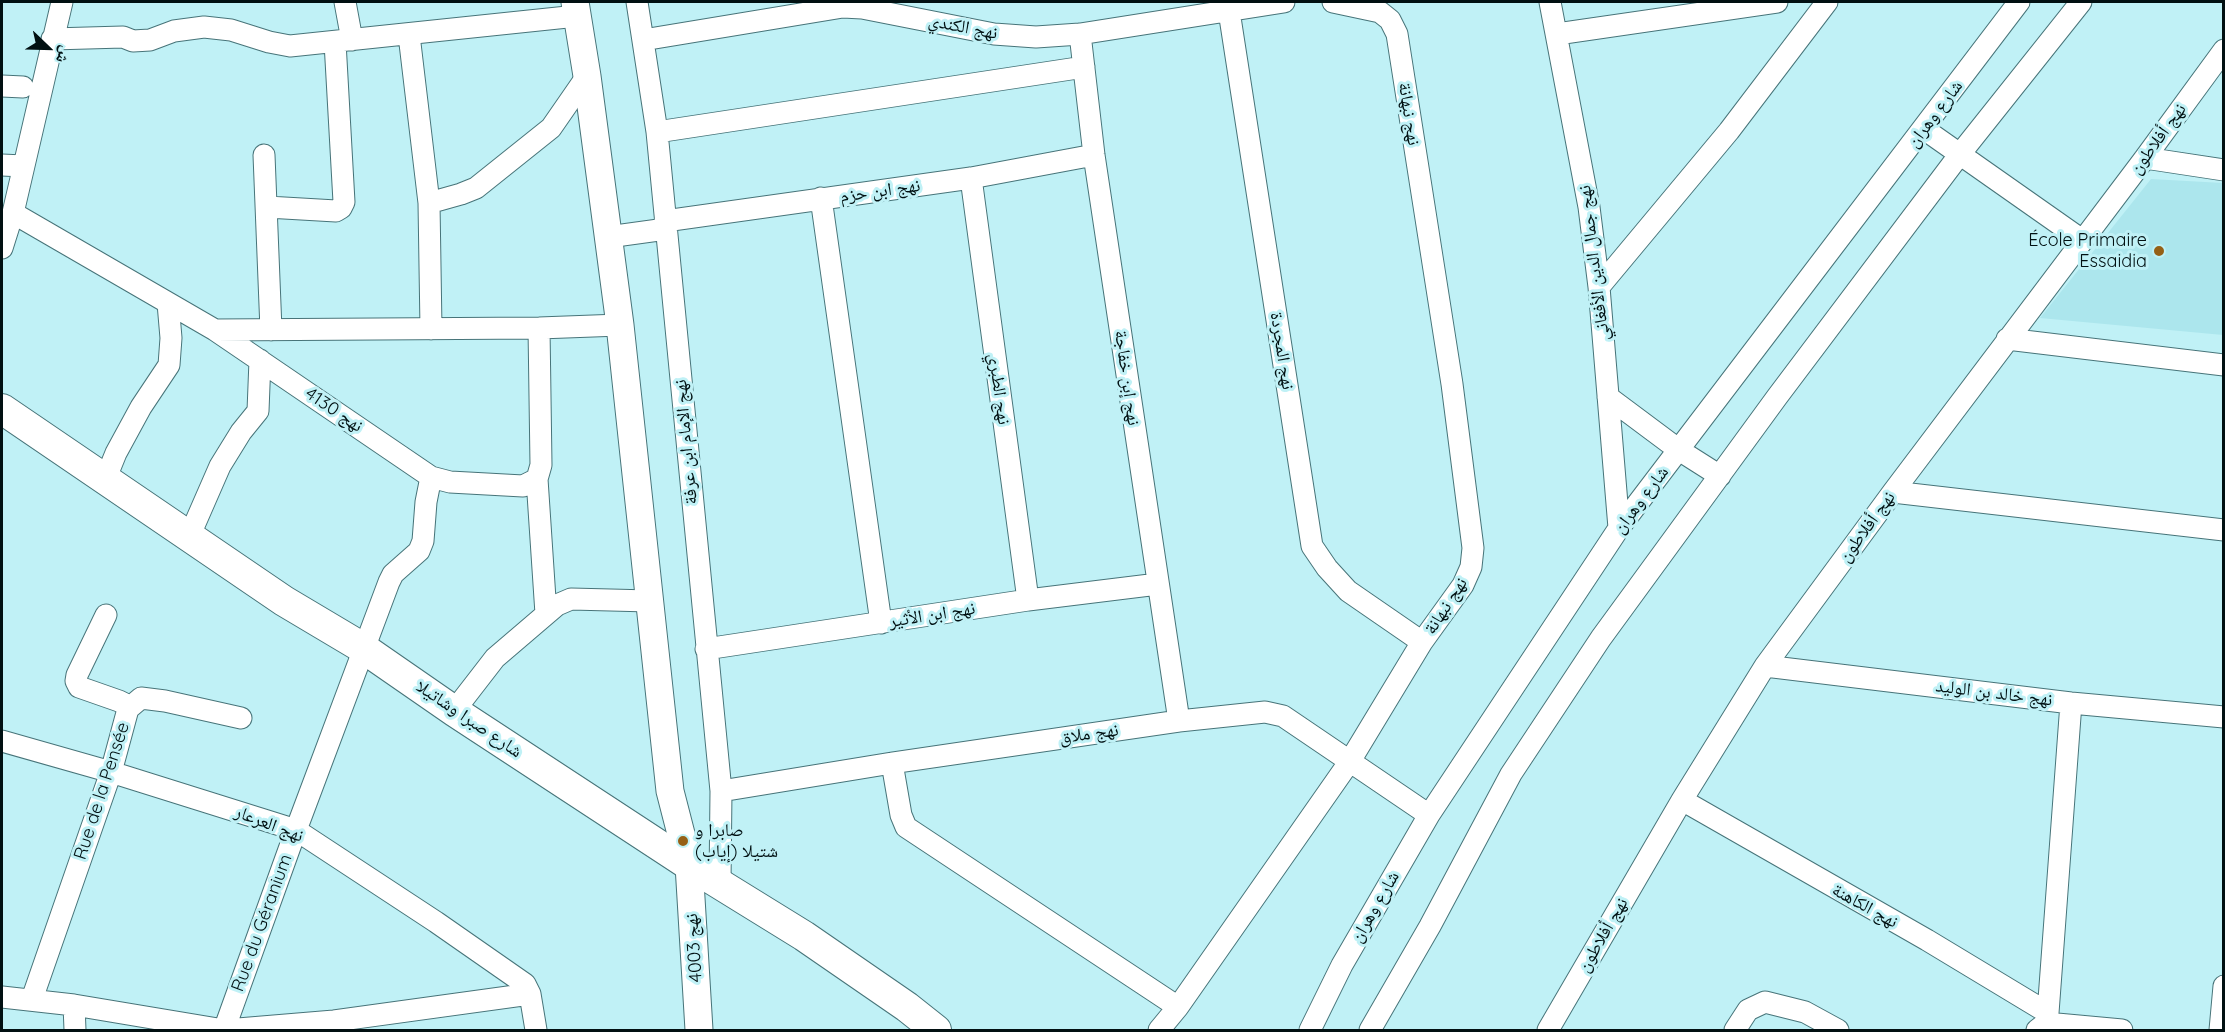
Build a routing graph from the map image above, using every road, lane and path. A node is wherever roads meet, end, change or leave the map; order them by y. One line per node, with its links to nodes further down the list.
1 (62, 2): 17 (street)
2 (345, 2): 19 (street)
3 (637, 2): 18 (street, نهج الإمام ابن عرفة)
4 (1284, 2): 13 (street, نهج الكندي)
5 (1333, 2): 70 (street, نهج نبهانة)
6 (1550, 2): 15 (street, نهج جمال الدين الأفغاني)
7 (1778, 2): 15 (street)
8 (1827, 2): 43 (street)
9 (2019, 2): 25 (street, شارع وهران)
10 (2081, 2): 27 (street)
11 (576, 9): 16 (street); 22 (street, نهج 4003)
12 (777, 10): 14 (street, نهج الكندي); 18 (street, نهج الكندي)
13 (1229, 11): 14 (street, نهج الكندي); 70 (street, نهج المجردة)
14 (1080, 34): 21 (street, نهج إبن خفاجة)
15 (1557, 34): 43 (street, نهج جمال الدين الأفغاني)
16 (409, 35): 19 (street); 36 (street)
17 (52, 39): 19 (street); 32 (street)
18 (643, 40): 26 (street, نهج الإمام ابن عرفة)
19 (343, 41): 37 (street)
20 (2223, 50): 30 (street, نهج أفلاطون)
21 (1084, 67): 26 (street); 29 (street, نهج إبن خفاجة)
22 (587, 76): 36 (street); 40 (street, نهج 4003)
23 (2, 86): 24 (street)
24 (23, 87)
25 (1924, 129): 27 (street); 55 (street, شارع وهران)
26 (657, 132): 39 (street, نهج الإمام ابن عرفة)
27 (1960, 154): 41 (street); 56 (street)
28 (264, 155): 37 (street)
29 (1094, 155): 34 (street, نهج ابن حزم); 64 (street, نهج إبن خفاجة)
30 (2145, 158): 33 (street); 41 (street, نهج أفلاطون)
31 (2, 165): 32 (street)
32 (23, 166): 38 (street)
33 (2223, 170)
34 (971, 178): 35 (street, نهج ابن حزم); 65 (street, نهج الطبري)
35 (821, 198): 39 (street, نهج ابن حزم); 69 (street)
36 (429, 204): 47 (street)
37 (267, 207): 49 (street)
38 (13, 213): 42 (street); 44 (street, نهج 4130)
39 (666, 225): 40 (street, نهج ابن حزم); 72 (street, نهج الإمام ابن عرفة)
40 (608, 237): 45 (street, نهج 4003)
41 (2082, 240): 50 (street, نهج أفلاطون)
42 (2, 248)
43 (1599, 287): 53 (street, نهج جمال الدين الأفغاني)
44 (168, 303): 48 (street, نهج 4130); 59 (street)
45 (620, 325): 46 (street); 66 (street, نهج 4003)
46 (539, 328): 47 (street); 58 (street)
47 (431, 329): 49 (street)
48 (215, 330): 49 (street); 51 (street, نهج 4130)
49 (271, 330)
50 (2007, 339): 52 (street); 60 (street, نهج أفلاطون)
51 (260, 360): 57 (street, نهج 4130); 63 (street)
52 (2223, 365)
53 (1608, 398): 55 (street); 61 (street, نهج جمال الدين الأفغاني)
54 (2, 409): 59 (main road, شارع صبرا وشاتيلا)
55 (1679, 450): 56 (street); 61 (street, شارع وهران)
56 (1720, 476): 104 (street)
57 (431, 477): 58 (street, نهج 4130); 71 (street, Rue du Géranium)
58 (537, 479): 67 (street)
59 (105, 480): 63 (main road, شارع صبرا وشاتيلا)
60 (1893, 492): 62 (street); 73 (street, نهج أفلاطون)
61 (1619, 528): 86 (street, شارع وهران)
62 (2223, 530)
63 (189, 537): 71 (main road, شارع صبرا وشاتيلا)
64 (1158, 584): 65 (street, نهج ابن الأثير); 79 (street, نهج إبن خفاجة)
65 (1028, 600): 69 (street, نهج ابن الأثير)
66 (650, 601): 67 (street); 88 (street, نهج 4003)
67 (546, 614): 76 (street)
68 (106, 615): 75 (street, Rue de la Pensée)
69 (881, 623): 72 (street, نهج ابن الأثير)
70 (1422, 642): 81 (street, نهج نبهانة)
71 (363, 648): 76 (main road, شارع صبرا وشاتيلا); 87 (street, Rue du Géranium)
72 (706, 649): 84 (street, نهج الإمام ابن عرفة)
73 (1765, 666): 74 (street, نهج خالد بن الوليد); 85 (street, نهج أفلاطون)
74 (2071, 703): 77 (street, نهج خالد بن الوليد); 96 (street)
75 (128, 710): 78 (street); 83 (street, Rue de la Pensée)
76 (454, 711): 88 (main road, شارع صبرا وشاتيلا)
77 (2223, 717)
78 (241, 718)
79 (1179, 722): 81 (street, نهج ملاق); 82 (street, نهج ملاق)
80 (2, 741): 83 (street, نهج العرعار)
81 (1350, 760): 86 (street, نهج ملاق); 95 (street, نهج نبهانة)
82 (892, 763): 84 (street, نهج ملاق); 95 (street)
83 (111, 771): 87 (street, نهج العرعار); 93 (street, Rue de la Pensée)
84 (721, 791): 89 (street, نهج الإمام ابن عرفة)
85 (1682, 800): 96 (street, نهج الكاهنة); 105 (street, نهج أفلاطون)
86 (1429, 815): 103 (street, شارع وهران)
87 (296, 830): 91 (street, نهج العرعار); 98 (street, Rue du Géranium)
88 (689, 865): 89 (main road, شارع صبرا وشاتيلا); 100 (street, نهج 4003)
89 (720, 883): 101 (main road, شارع صبرا وشاتيلا)
90 (2223, 986): 109 (street)
91 (530, 994): 98 (street); 99 (street)
92 (2, 997): 93 (street)
93 (32, 999): 94 (street)
94 (74, 1005): 97 (street); 98 (street)
95 (1178, 1007): 102 (street, نهج نبهانة)
96 (2044, 1024): 108 (street)
97 (75, 1030)
98 (225, 1030)
99 (536, 1030)
100 (699, 1030)
101 (936, 1030)
102 (1159, 1030)
103 (1310, 1030)
104 (1370, 1030)
105 (1548, 1030)
106 (1735, 1030): 107 (street)
107 (1838, 1030)
108 (2122, 1030)
109 (2220, 1030)

